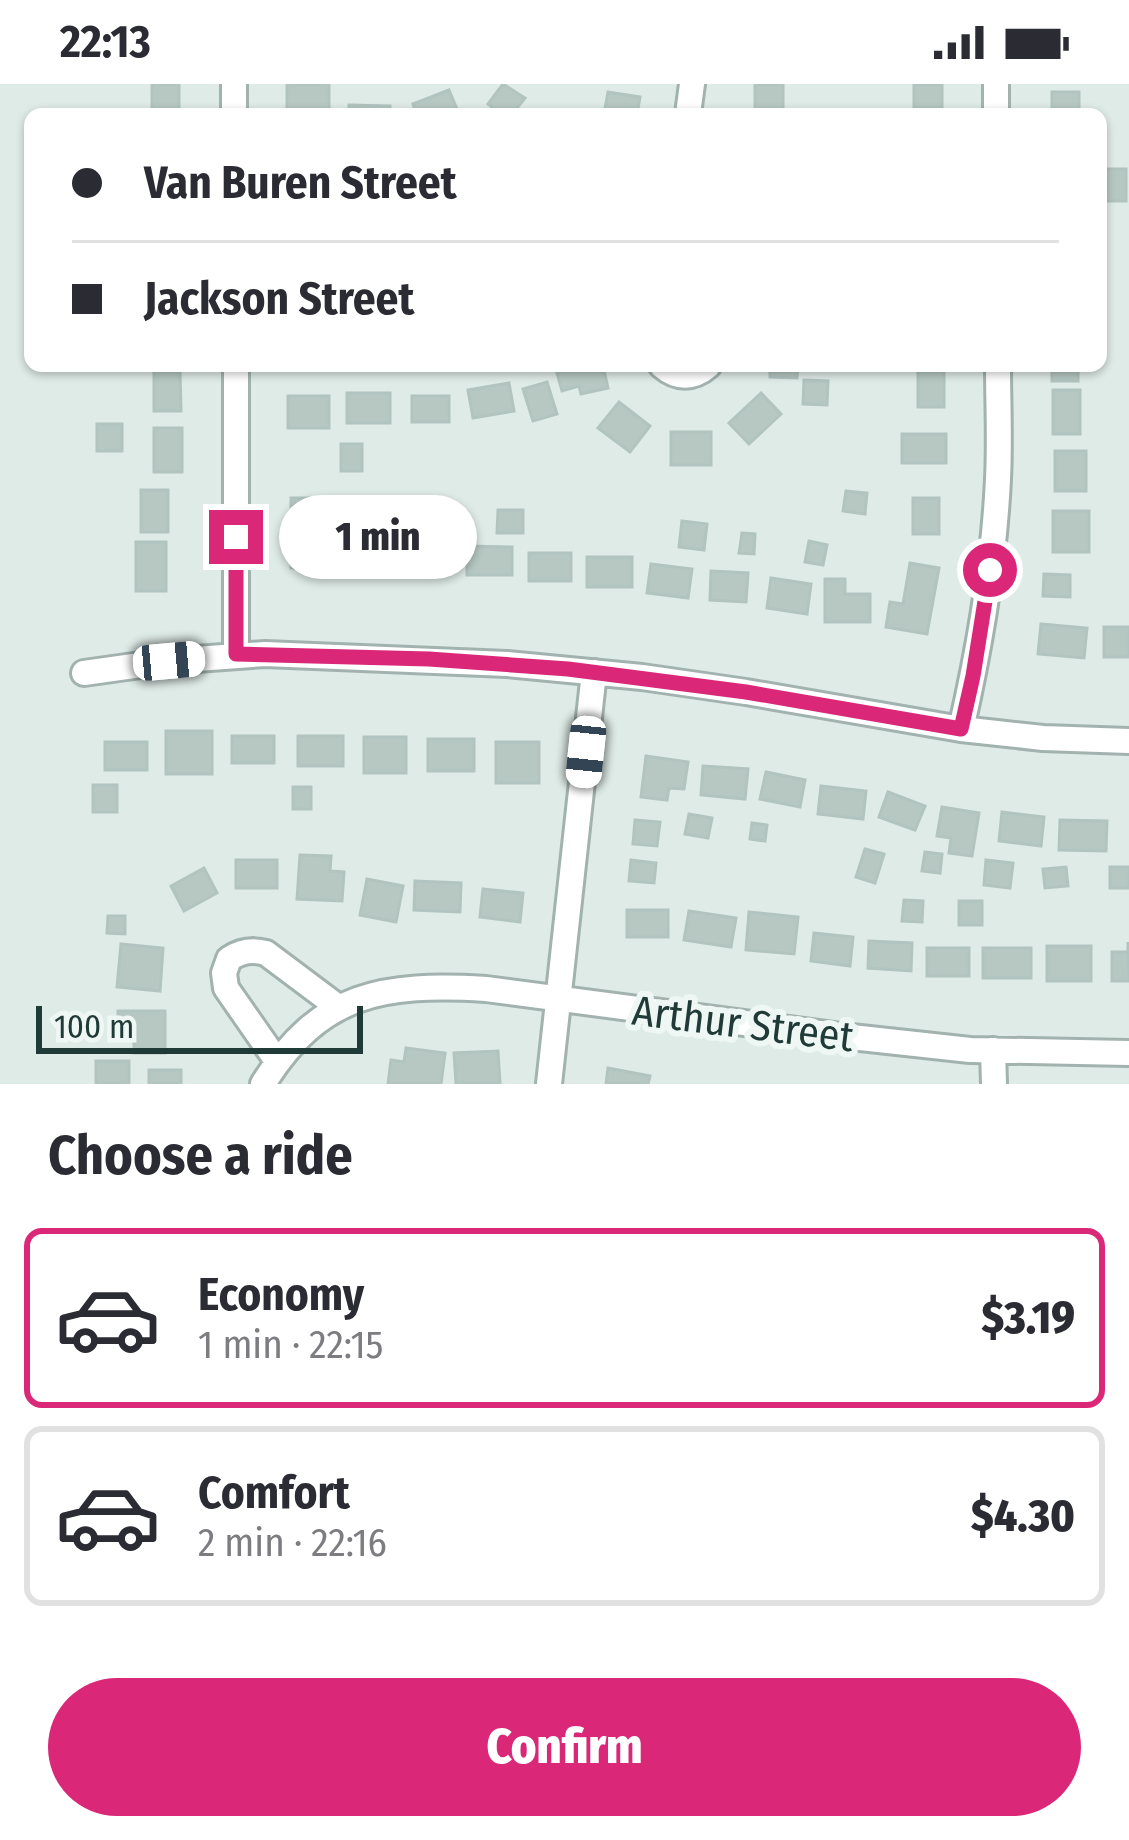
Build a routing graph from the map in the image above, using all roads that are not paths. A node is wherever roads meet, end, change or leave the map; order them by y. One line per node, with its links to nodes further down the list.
1 (236, 372): 3 (street)
2 (998, 372): 6 (street)
3 (236, 654): 4 (street); 5 (street)
4 (594, 672): 6 (street); 8 (street)
5 (85, 674)
6 (961, 729): 7 (street)
7 (1129, 741)
8 (560, 999): 9 (street, Arthur Street); 10 (street, Arthur Street); 14 (street)
9 (348, 1002): 12 (street); 12 (street)
10 (994, 1050): 11 (street, Arthur Street); 15 (street)
11 (1129, 1053)
12 (277, 1061): 13 (street)
13 (262, 1084)
14 (549, 1084)
15 (994, 1084)

